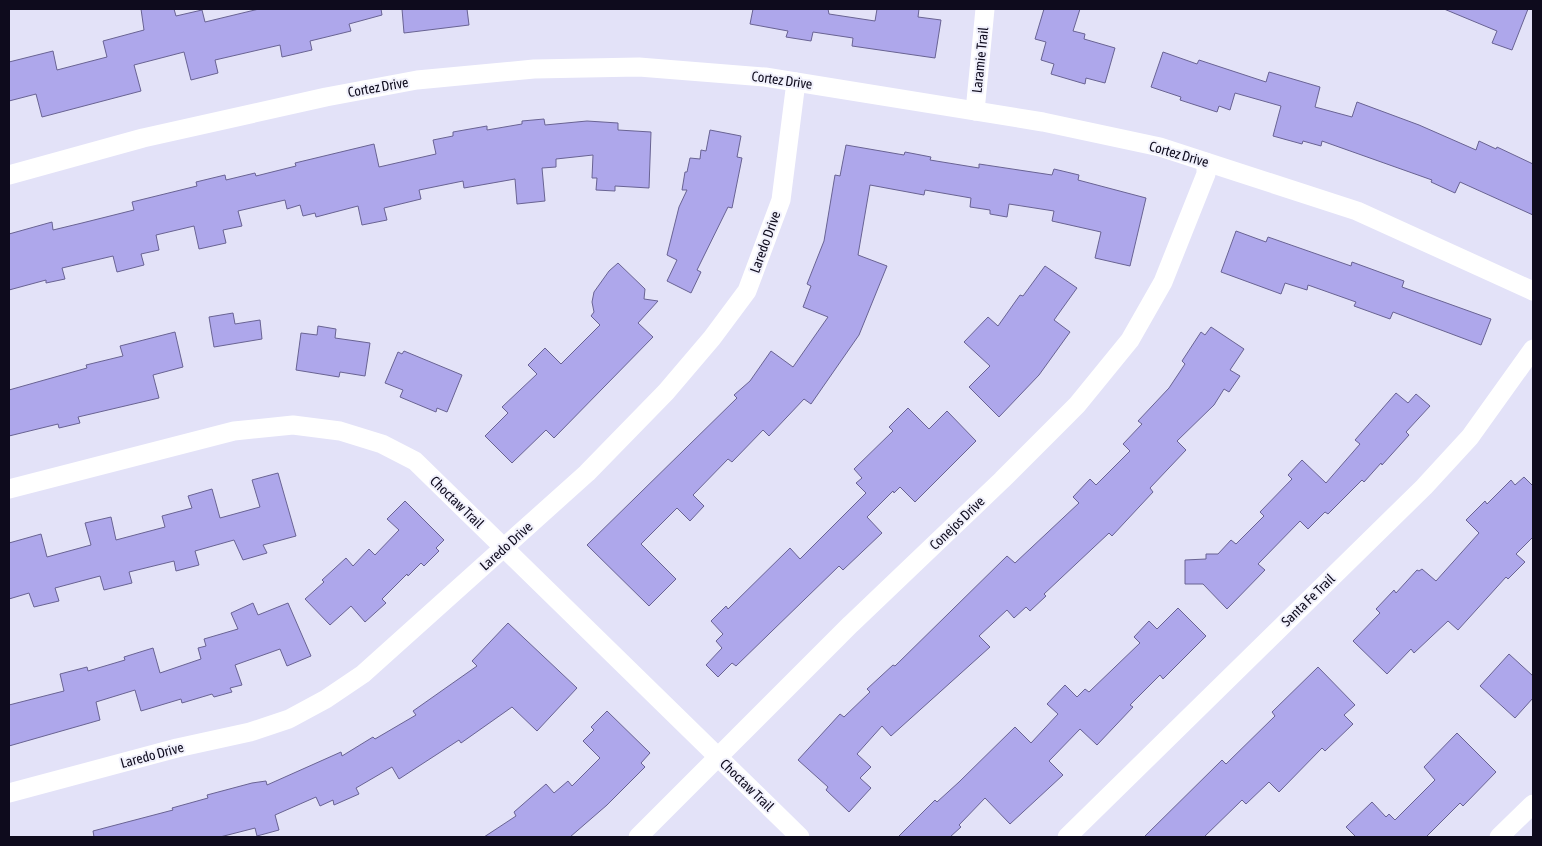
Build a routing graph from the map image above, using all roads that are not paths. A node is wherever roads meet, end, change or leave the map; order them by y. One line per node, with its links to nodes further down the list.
1 (984, 9): 3 (street, Laramie Trail)
2 (796, 82): 3 (street, Cortez Drive); 5 (street, Cortez Drive); 9 (street, Laredo Drive)
3 (975, 111): 4 (street, Cortez Drive)
4 (1206, 162): 6 (street, Cortez Drive); 10 (street, Conejos Drive)
5 (9, 175)
6 (1533, 291)
7 (1533, 350): 15 (street, Santa Fe Trail)
8 (9, 489): 9 (street, Choctaw Trail)
9 (504, 548): 10 (street, Choctaw Trail); 11 (street, Laredo Drive)
10 (718, 757): 13 (street, Conejos Drive); 14 (street, Choctaw Trail)
11 (9, 793)
12 (1533, 804): 16 (street)
13 (638, 837)
14 (800, 837)
15 (1067, 837)
16 (1499, 837)

